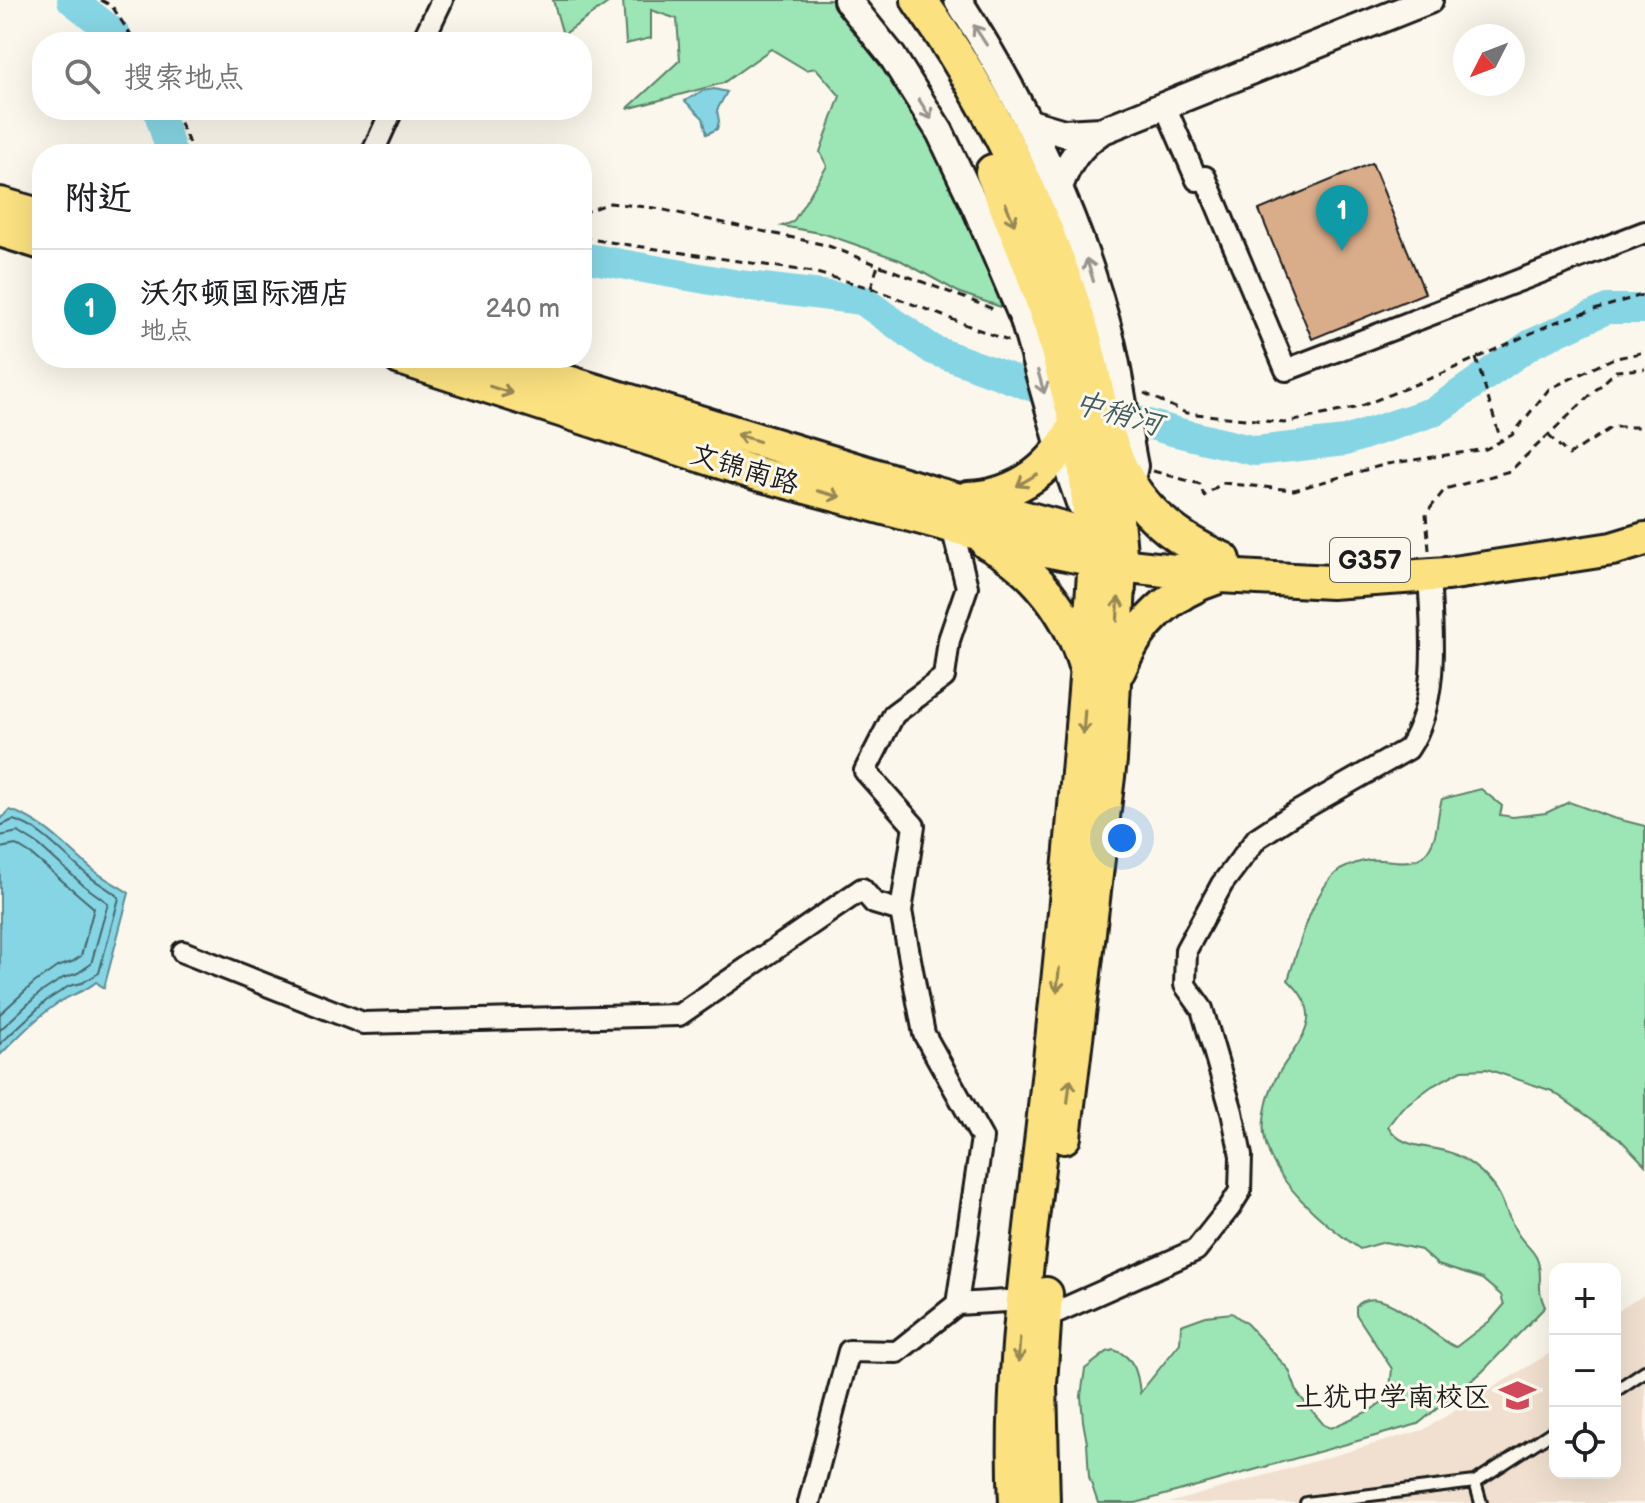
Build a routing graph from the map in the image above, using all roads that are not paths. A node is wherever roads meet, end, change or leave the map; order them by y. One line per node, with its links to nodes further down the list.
1 (442, 0): 7 (street)
2 (847, 0): 19 (street, one-way to 19)
3 (891, 0): 19 (highway, one-way to 19)
4 (919, 0): 19 (highway)
5 (958, 0): 10 (street, one-way to 5)
6 (1429, 0): 8 (street)
7 (427, 32)
8 (1165, 106): 11 (street); 17 (street)
9 (387, 120): 12 (street)
10 (1027, 122): 11 (street); 13 (street)
11 (1101, 131): 13 (street)
12 (377, 144)
13 (1059, 187): 19 (street, one-way to 13)
14 (0, 204): 15 (main road)
15 (32, 213)
16 (0, 230): 18 (main road)
17 (1645, 232)
18 (32, 240)
19 (1056, 334): 22 (highway); 22 (street)
20 (431, 368): 25 (main road, 文锦南路, one-way to 25)
21 (521, 368): 23 (main road, 文锦南路, one-way to 21)
22 (1093, 452): 23 (main road, one-way to 23); 27 (highway); 27 (street); 29 (highway)
23 (933, 493): 27 (main road, 文锦南路)
24 (1645, 518): 28 (main road, G357)
25 (952, 527): 27 (main road, 文锦南路); 30 (main road); 31 (street)
26 (1645, 539): 28 (main road, G357)
27 (1106, 551): 29 (main road, G357); 30 (main road)
28 (1429, 566): 29 (main road, G357); 34 (street)
29 (1222, 568): 30 (main road)
30 (1100, 681): 34 (main road)
31 (901, 911): 32 (street); 33 (street)
32 (183, 952)
33 (957, 1304): 34 (street); 39 (street)
34 (1033, 1309): 40 (main road, one-way to 40); 41 (main road)
35 (1645, 1371): 36 (lane)
36 (1621, 1387)
37 (1549, 1434): 38 (lane)
38 (1475, 1482): 42 (lane); 43 (lane)
39 (809, 1503)
40 (1016, 1503)
41 (1043, 1503)
42 (1306, 1503)
43 (1481, 1503)

